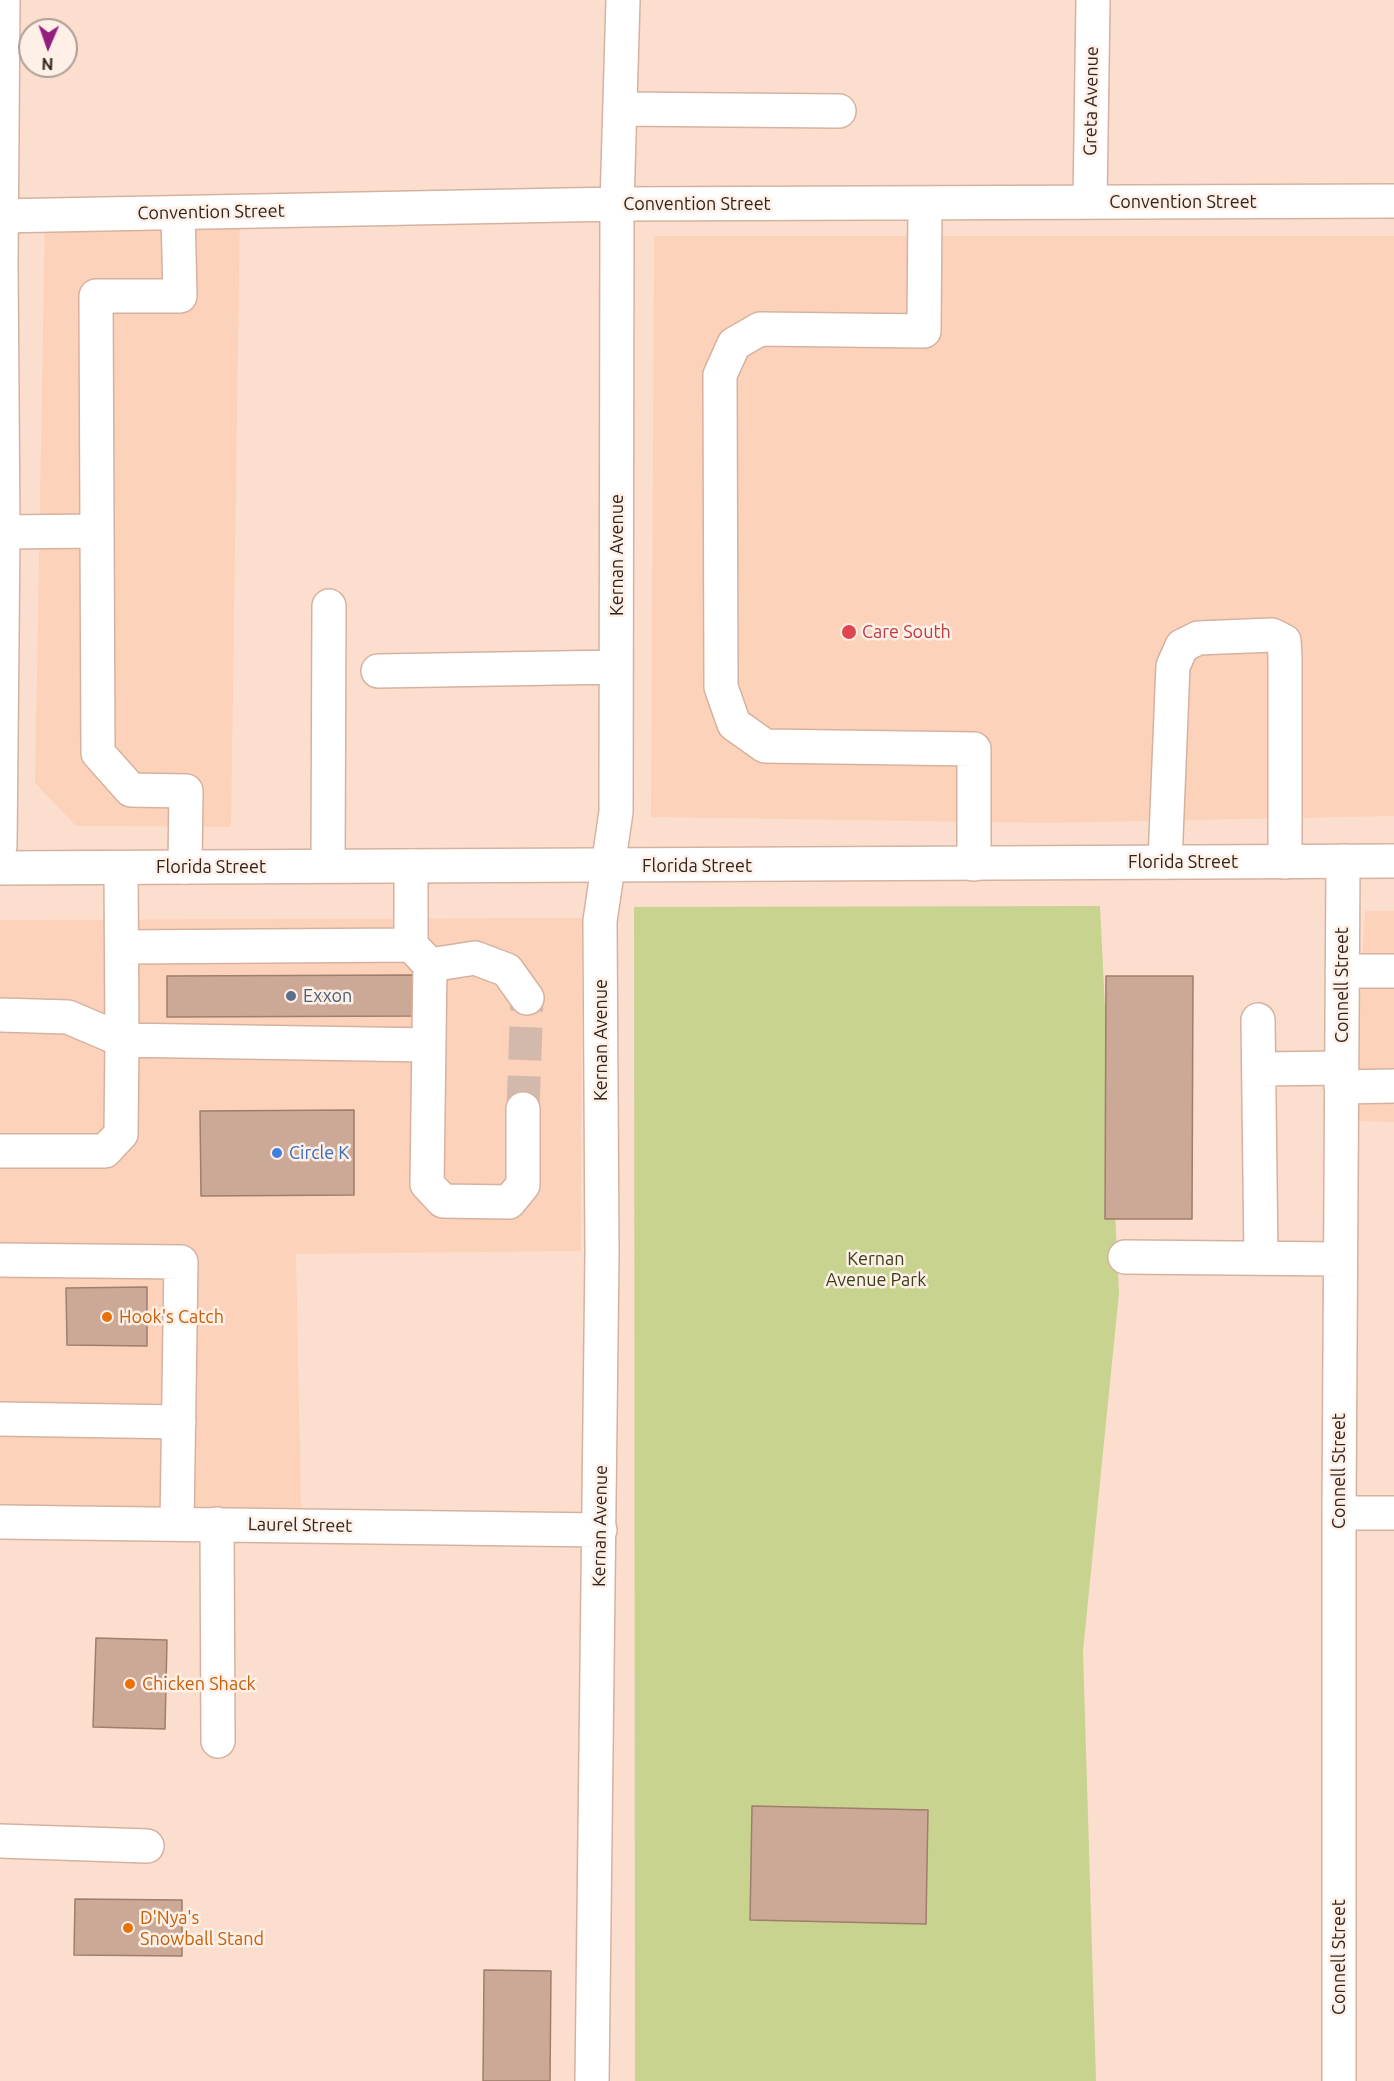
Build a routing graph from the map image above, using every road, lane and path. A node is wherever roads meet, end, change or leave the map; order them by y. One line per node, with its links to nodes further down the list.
1 (3, 0): 11 (street)
2 (623, 0): 4 (street, Kernan Avenue)
3 (1093, 0): 7 (street, Greta Avenue)
4 (620, 109): 5 (street); 9 (street, Kernan Avenue)
5 (839, 111)
6 (1394, 201): 7 (street, Convention Street)
7 (1090, 202): 8 (street, Convention Street)
8 (925, 203): 9 (street, Convention Street); 22 (street)
9 (617, 204): 10 (street, Convention Street); 15 (street, Kernan Avenue)
10 (178, 213): 11 (street, Convention Street); 12 (street)
11 (1, 216): 13 (street)
12 (97, 531): 13 (street); 26 (street)
13 (3, 532): 17 (street)
14 (328, 606): 23 (street)
15 (616, 667): 16 (street); 25 (street, Kernan Avenue)
16 (378, 671)
17 (0, 846)
18 (1343, 861): 19 (street, Florida Street); 21 (street, Florida Street); 31 (street, Connell Street)
19 (1394, 861)
20 (1165, 862): 21 (street, Florida Street); 21 (street); 22 (street, Florida Street)
21 (1285, 862)
22 (974, 864): 25 (street, Florida Street)
23 (328, 866): 24 (street, Florida Street); 26 (street, Florida Street)
24 (411, 866): 25 (street, Florida Street); 30 (street)
25 (608, 866): 54 (street, Kernan Avenue)
26 (185, 867): 28 (street, Florida Street)
27 (0, 868): 28 (street, Florida Street)
28 (121, 868): 29 (street)
29 (122, 947): 30 (street); 36 (street)
30 (420, 955): 33 (street); 37 (street)
31 (1342, 971): 32 (street); 39 (street, Connell Street)
32 (1394, 971)
33 (527, 998)
34 (0, 1015): 36 (street)
35 (1258, 1020): 38 (street)
36 (122, 1040): 37 (street); 42 (street)
37 (429, 1045): 41 (street)
38 (1259, 1069): 39 (street); 44 (street)
39 (1341, 1077): 40 (street); 45 (street, Connell Street)
40 (1394, 1086)
41 (523, 1109)
42 (0, 1151)
43 (1125, 1257): 44 (street)
44 (1261, 1258): 45 (street)
45 (1340, 1259): 49 (street, Connell Street)
46 (0, 1260): 48 (street)
47 (0, 1419): 48 (street)
48 (179, 1422): 52 (street)
49 (1339, 1513): 50 (street); 59 (street, Connell Street)
50 (1394, 1513)
51 (0, 1521): 52 (street, Laurel Street)
52 (177, 1524): 53 (street, Laurel Street)
53 (217, 1524): 54 (street, Laurel Street); 55 (street)
54 (600, 1530): 58 (street, Kernan Avenue)
55 (218, 1741)
56 (0, 1841): 57 (street)
57 (147, 1846)
58 (592, 2081)
59 (1339, 2081)

